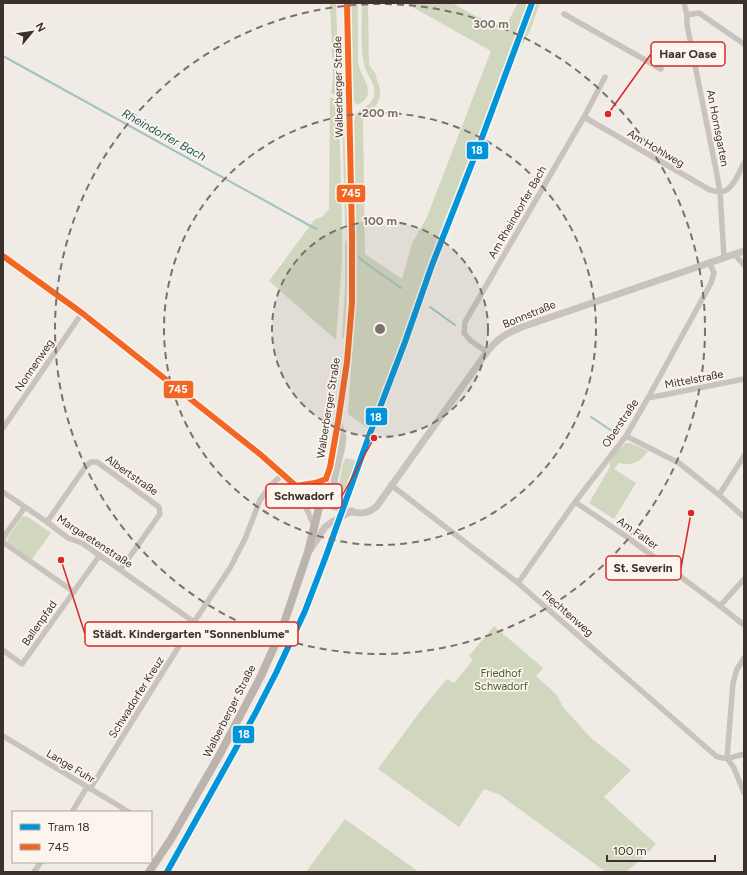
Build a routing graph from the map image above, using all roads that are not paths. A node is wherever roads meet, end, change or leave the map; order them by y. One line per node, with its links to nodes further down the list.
1 (346, 3): 21 (main road, Walberberger Straße)
2 (684, 3): 4 (street, An Hornsgarten)
3 (564, 14): 6 (street)
4 (687, 14): 5 (street); 10 (street, An Hornsgarten)
5 (744, 44)
6 (661, 69)
7 (605, 77): 8 (street, Am Rheindorfer Bach)
8 (584, 117): 10 (street, Am Hohlweg); 18 (street, Am Rheindorfer Bach)
9 (744, 163): 10 (street)
10 (720, 192): 14 (street, An Hornsgarten)
11 (744, 251): 12 (street, Bonnstraße)
12 (734, 254): 14 (street, Bonnstraße); 16 (street)
13 (3, 256): 17 (street)
14 (724, 257): 15 (street, Bonnstraße)
15 (709, 262): 18 (street, Bonnstraße); 20 (street, Oberstraße)
16 (744, 265)
17 (82, 313): 22 (street, Nonnenweg); 25 (street)
18 (487, 352): 27 (street, Bonnstraße)
19 (744, 379): 20 (street, Mittelstraße)
20 (648, 398): 23 (street, Oberstraße)
21 (338, 422): 26 (main road, Walberberger Straße); 34 (street)
22 (3, 428)
23 (626, 436): 30 (street); 32 (street, Oberstraße)
24 (744, 456): 30 (street)
25 (284, 474): 28 (street); 48 (street, Schwadorfer Kreuz)
26 (326, 479): 28 (street); 31 (main road, Walberberger Straße)
27 (391, 485): 35 (street, Bonnstraße); 45 (street, Flechtenweg)
28 (296, 486): 31 (street); 38 (street)
29 (3, 492): 33 (street, Margaretenstraße)
30 (719, 495): 36 (street)
31 (321, 502): 34 (street, Bonnstraße); 38 (main road, Walberberger Straße)
32 (576, 502): 45 (street, Oberstraße); 47 (street, Am Falter)
33 (25, 507): 37 (street, Margaretenstraße); 39 (street)
34 (343, 509): 35 (street, Bonnstraße)
35 (352, 511): 41 (street, Bonnstraße)
36 (744, 517)
37 (47, 522): 42 (street, Margaretenstraße); 43 (street, Albertstraße)
38 (314, 528): 41 (main road, Walberberger Straße)
39 (3, 538)
40 (3, 542): 46 (street)
41 (308, 552): 61 (main road, Walberberger Straße)
42 (100, 555): 43 (street, Margaretenstraße); 46 (street, Ballenpfad)
43 (121, 569): 48 (street, Margaretenstraße)
44 (744, 579): 47 (street)
45 (518, 583): 54 (street, Flechtenweg)
46 (74, 592): 50 (street, Ballenpfad)
47 (720, 606): 49 (street, Am Falter)
48 (194, 622): 55 (street, Schwadorfer Kreuz)
49 (744, 625)
50 (3, 651)
51 (744, 658): 54 (street)
52 (3, 736): 55 (street, Lange Fuhr)
53 (744, 754): 54 (street)
54 (728, 758): 56 (street)
55 (89, 788): 57 (street, Schwadorfer Kreuz); 58 (street, Lange Fuhr)
56 (744, 793)
57 (73, 811)
58 (127, 811)
59 (39, 863): 60 (street)
60 (34, 872)
61 (149, 872)

